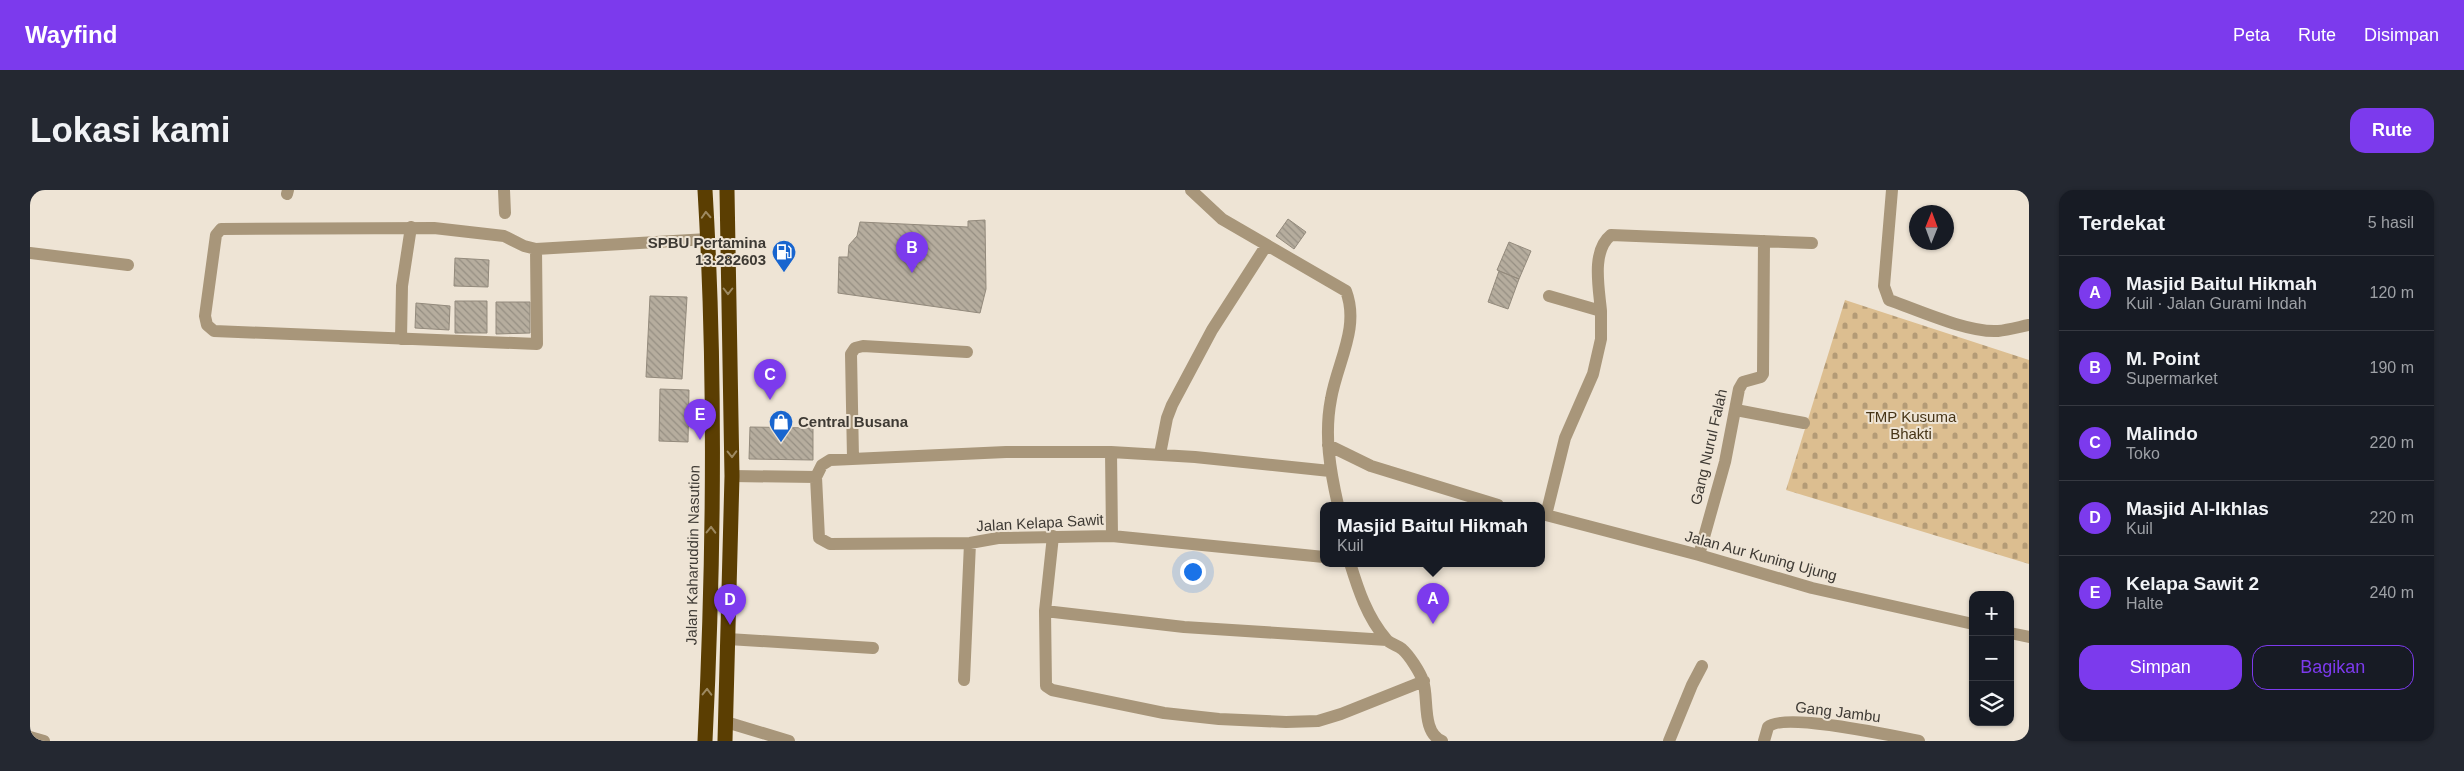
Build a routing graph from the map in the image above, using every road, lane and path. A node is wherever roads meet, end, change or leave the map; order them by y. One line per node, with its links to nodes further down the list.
1 (504, 190): 6 (street)
2 (705, 190): 8 (highway, Jalan Kaharuddin Nasution, one-way to 2)
3 (727, 190): 21 (highway, one-way to 21)
4 (1190, 190): 11 (street)
5 (1892, 190): 17 (street)
6 (506, 214)
7 (411, 227): 12 (street); 18 (street); 18 (street)
8 (708, 239): 12 (street); 20 (highway, Jalan Kaharuddin Nasution)
9 (1764, 241): 10 (street); 16 (street); 22 (street, Gang Nurul Falah)
10 (1812, 243)
11 (1266, 246): 24 (street); 26 (street)
12 (536, 249): 18 (street)
13 (30, 253): 14 (street)
14 (128, 265)
15 (1549, 296): 16 (street)
16 (1601, 311): 33 (street)
17 (2029, 326)
18 (401, 339)
19 (967, 352): 27 (street)
20 (712, 356): 21 (highway); 54 (highway, Jalan Kaharuddin Nasution, one-way to 20)
21 (729, 357): 29 (highway, one-way to 29)
22 (1736, 410): 23 (street); 38 (street, Gang Nurul Falah)
23 (1804, 423)
24 (1328, 445): 28 (street); 32 (street)
25 (1111, 452): 26 (street); 27 (street); 36 (street)
26 (1160, 454): 28 (street)
27 (853, 458): 30 (street)
28 (1330, 472): 31 (street)
29 (732, 476): 30 (street); 45 (highway)
30 (816, 477): 37 (street, Jalan Kelapa Sawit)
31 (1337, 502)
32 (1488, 502)
33 (1545, 510)
34 (1545, 514): 38 (street, Jalan Aur Kuning Ujung)
35 (1053, 536): 36 (street, Jalan Kelapa Sawit); 37 (street, Jalan Kelapa Sawit); 41 (street)
36 (1112, 536): 39 (street, Jalan Kelapa Sawit)
37 (970, 543): 49 (street)
38 (1698, 555): 42 (street, Jalan Aur Kuning Ujung)
39 (1320, 557)
40 (1351, 567): 46 (street)
41 (1045, 611): 46 (street); 50 (street)
42 (1969, 623)
43 (2014, 634): 44 (street)
44 (2029, 637)
45 (728, 639): 47 (street); 51 (highway)
46 (1387, 640): 50 (street)
47 (873, 648)
48 (1702, 666): 58 (street)
49 (964, 680)
50 (1424, 681): 57 (street)
51 (726, 722): 55 (highway); 56 (street)
52 (30, 737): 53 (street)
53 (44, 741)
54 (705, 741)
55 (725, 741)
56 (789, 741)
57 (1442, 741)
58 (1669, 741)
59 (1764, 741): 60 (street, Gang Jambu)
60 (1919, 741)

